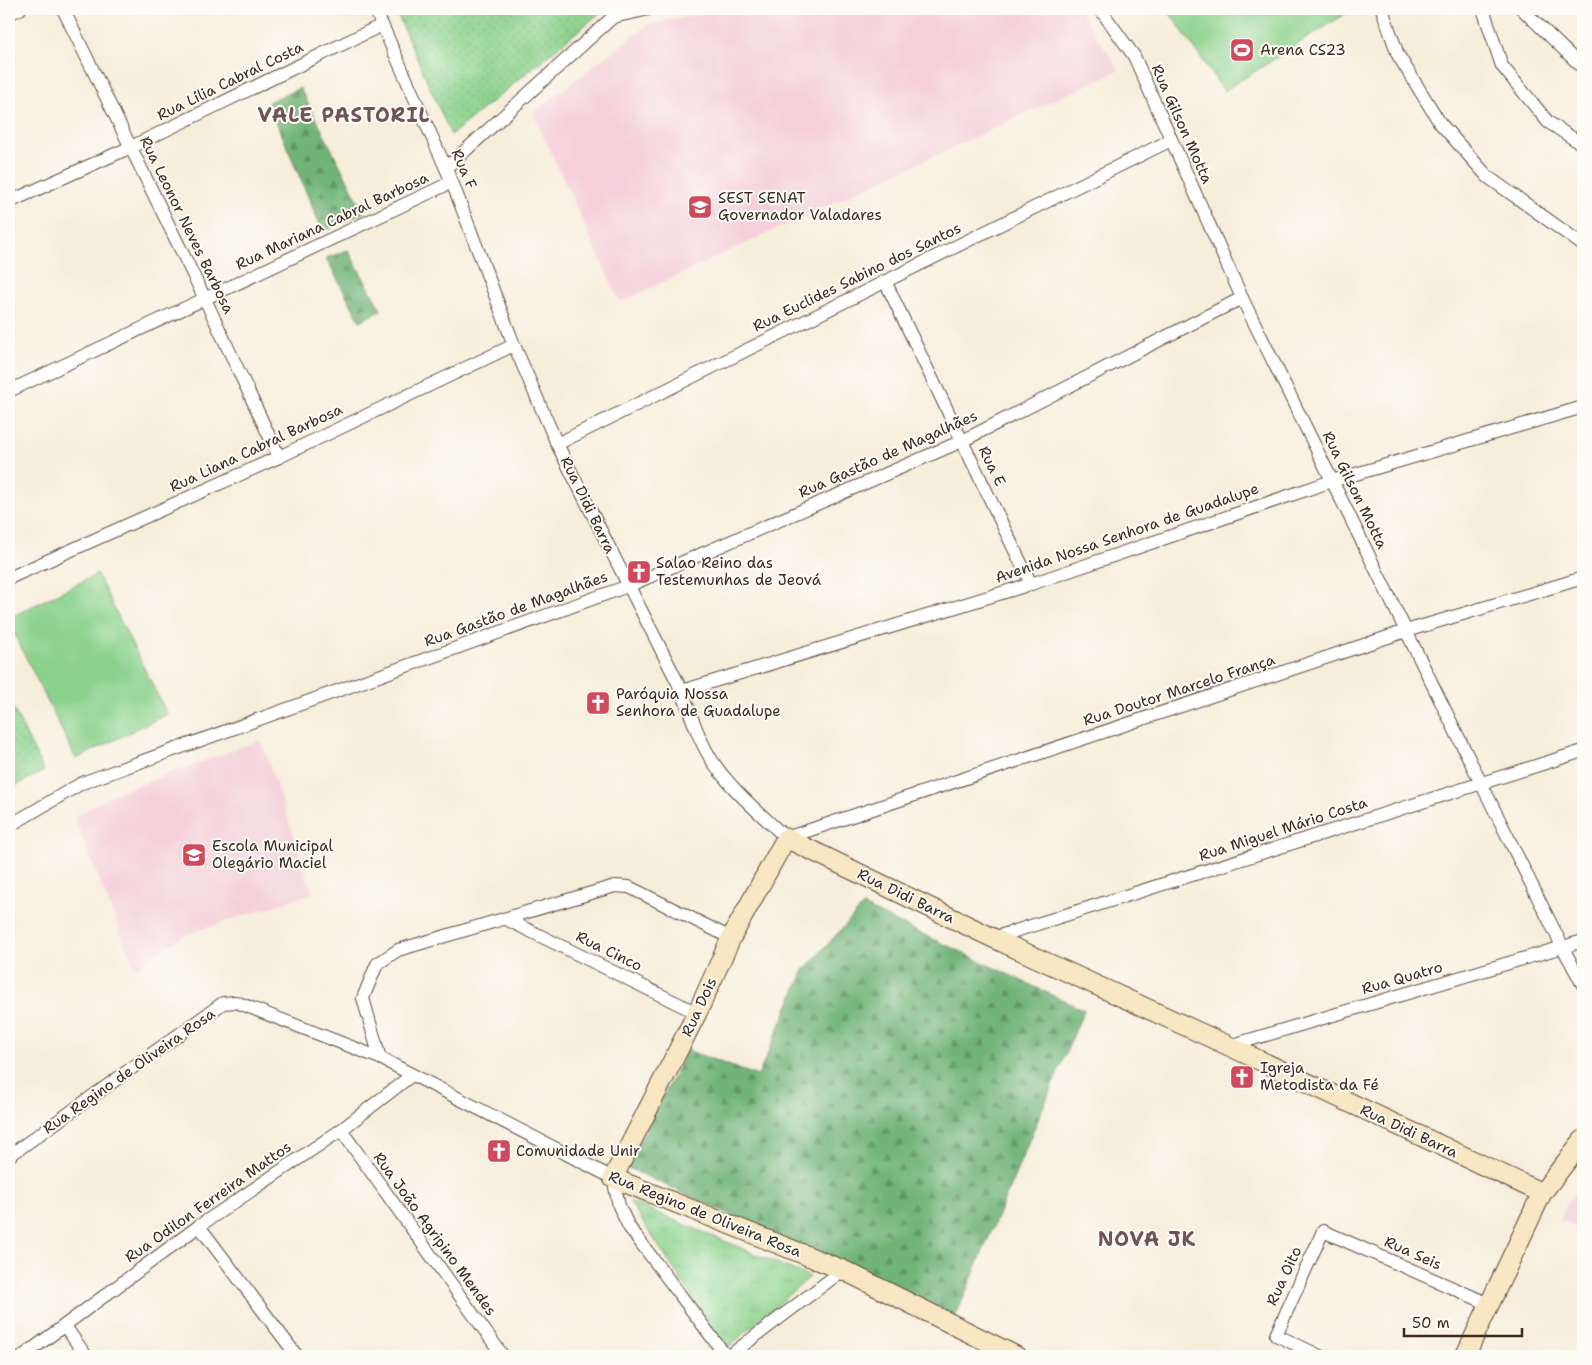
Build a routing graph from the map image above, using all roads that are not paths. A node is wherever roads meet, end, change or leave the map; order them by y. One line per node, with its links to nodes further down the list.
1 (20, 9): 10 (street)
2 (63, 9): 15 (street, Rua Leonor Neves Barbosa)
3 (375, 9): 11 (street, Rua F)
4 (649, 9): 9 (street)
5 (1100, 9): 13 (street, Rua Gilson Motta)
6 (1382, 9): 19 (street)
7 (1483, 9): 14 (street)
8 (1522, 9): 12 (street)
9 (612, 13): 16 (street)
10 (9, 14)
11 (382, 24): 15 (street, Rua Lília Cabral Costa); 16 (street, Rua F)
12 (1583, 68)
13 (1172, 140): 20 (street, Rua Euclides Sabino dos Santos); 21 (street, Rua Gilson Motta)
14 (1583, 145)
15 (131, 147): 18 (street, Rua Lília Cabral Costa); 22 (street, Rua Leonor Neves Barbosa)
16 (446, 168): 17 (street, Rua F)
17 (452, 182): 22 (street, Rua Mariana Cabral Barbosa); 23 (street, Rua F)
18 (9, 202)
19 (1583, 245)
20 (885, 281): 26 (street, Rua E); 27 (street, Rua Euclides Sabino dos Santos)
21 (1242, 298): 26 (street, Rua Gastão de Magalhães); 29 (street, Rua Gilson Motta)
22 (205, 299): 24 (street, Rua Mariana Cabral Barbosa); 28 (street, Rua Leonor Neves Barbosa)
23 (514, 345): 27 (street, Rua Didi Barra); 28 (street, Rua Liana Cabral Barbosa)
24 (9, 391)
25 (1583, 407): 29 (street, Avenida Nossa Senhora de Guadalupe)
26 (962, 441): 32 (street, Rua E); 33 (street, Rua Gastão de Magalhães)
27 (557, 444): 33 (street, Rua Didi Barra)
28 (279, 457): 30 (street, Rua Liana Cabral Barbosa)
29 (1332, 481): 32 (street, Avenida Nossa Senhora de Guadalupe); 34 (street, Rua Gilson Motta)
30 (9, 578)
31 (1583, 578): 34 (street, Rua Doutor Marcelo França)
32 (1031, 584): 35 (street, Avenida Nossa Senhora de Guadalupe)
33 (628, 586): 35 (street, Rua Didi Barra); 38 (street, Rua Gastão de Magalhães)
34 (1406, 631): 37 (street, Rua Gilson Motta); 39 (street, Rua Doutor Marcelo França)
35 (682, 691): 39 (street, Rua Didi Barra)
36 (1583, 751): 37 (street, Rua Miguel Mário Costa)
37 (1480, 783): 42 (street, Rua Miguel Mário Costa); 44 (street, Rua Gilson Motta)
38 (9, 826)
39 (786, 838): 41 (street, Rua Dois); 42 (street, Rua Didi Barra)
40 (506, 919): 41 (street); 46 (street, Rua Cinco); 48 (street)
41 (731, 938): 46 (street, Rua Dois)
42 (993, 938): 47 (street, Rua Didi Barra)
43 (1583, 941): 44 (street, Rua Quatro)
44 (1563, 948): 45 (street, Rua Gilson Motta); 47 (street, Rua Quatro)
45 (1583, 984)
46 (697, 1013): 53 (street, Rua Dois)
47 (1229, 1046): 54 (street, Rua Didi Barra)
48 (380, 1058): 49 (street, Rua Regino de Oliveira Rosa); 52 (street, Rua Regino de Oliveira Rosa)
49 (412, 1075): 50 (street, Rua Odilon Ferreira Mattos); 53 (street, Rua Regino de Oliveira Rosa)
50 (341, 1130): 55 (street, Rua Odilon Ferreira Mattos); 64 (street, Rua João Agripino Mendes)
51 (1583, 1140): 54 (street)
52 (9, 1156)
53 (613, 1178): 57 (street, Rua Regino de Oliveira Rosa); 65 (street)
54 (1542, 1193): 58 (street)
55 (199, 1226): 59 (street, Rua Odilon Ferreira Mattos); 63 (street)
56 (1323, 1231): 58 (street, Rua Seis); 66 (street, Rua Oito)
57 (843, 1270): 60 (street, Rua Regino de Oliveira Rosa); 65 (street)
58 (1489, 1304): 67 (street)
59 (65, 1326): 61 (street, Rua Odilon Ferreira Mattos); 62 (street)
60 (1007, 1355)
61 (23, 1356)
62 (86, 1356)
63 (297, 1356)
64 (503, 1356)
65 (728, 1356)
66 (1320, 1356)
67 (1465, 1356)

